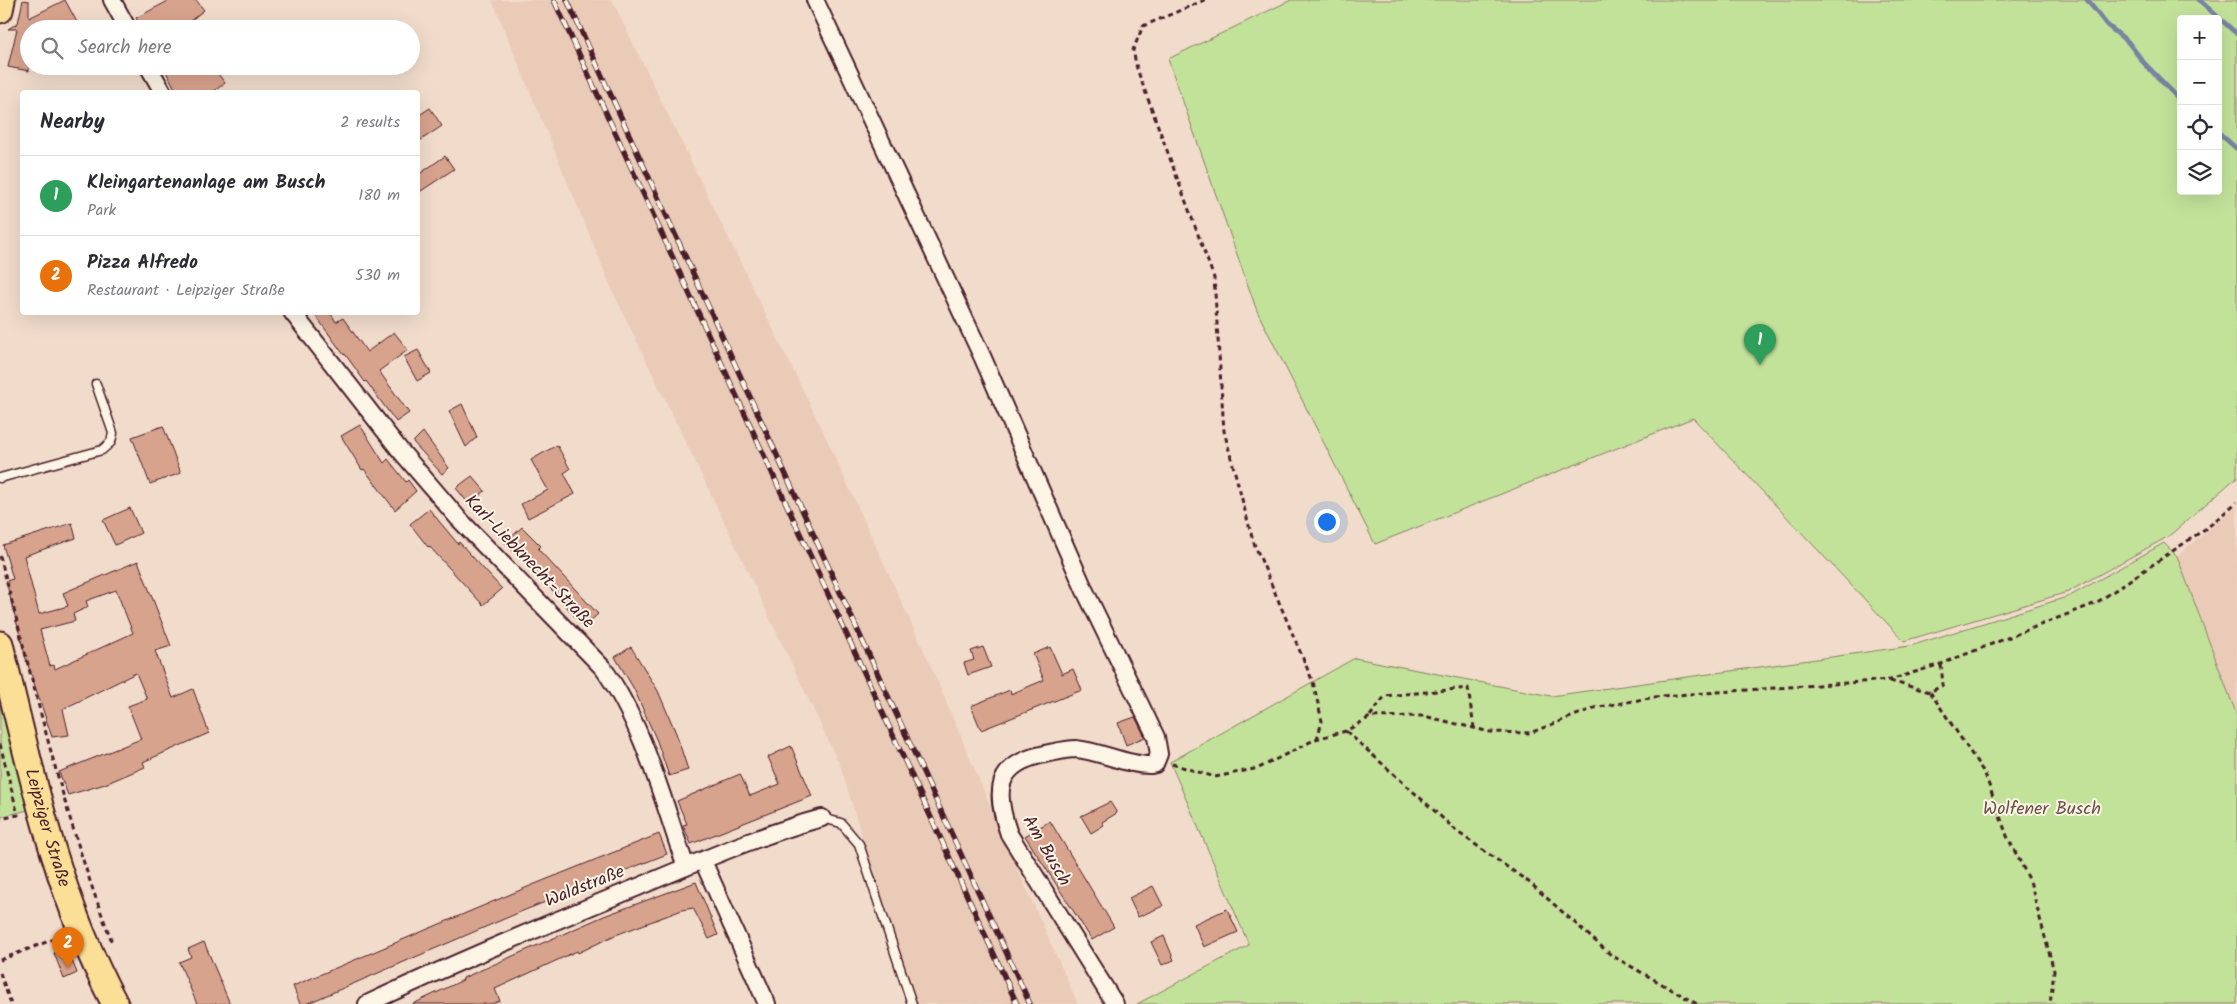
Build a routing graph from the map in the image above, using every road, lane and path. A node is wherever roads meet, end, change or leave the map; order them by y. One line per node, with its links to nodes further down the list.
1 (2, 0): 5 (main road)
2 (112, 0): 6 (street)
3 (815, 0): 23 (street)
4 (1205, 0): 21 (path)
5 (0, 10)
6 (123, 20)
7 (153, 75): 8 (street)
8 (162, 90)
9 (294, 315): 27 (street, Karl-Liebknecht-Straße)
10 (96, 384): 11 (lane)
11 (0, 478)
12 (2237, 502): 15 (path)
13 (0, 556): 29 (path)
14 (0, 644): 28 (main road, Leipziger Straße)
15 (1942, 664): 16 (path); 17 (path)
16 (1890, 680): 17 (path); 19 (path)
17 (1930, 692): 39 (path)
18 (1370, 717): 19 (path); 19 (path); 20 (path)
19 (1474, 728)
20 (1346, 731): 21 (path); 38 (path)
21 (1316, 739): 23 (path)
22 (0, 744): 25 (path)
23 (1157, 760): 37 (street, Am Busch)
24 (822, 818): 26 (street, Waldstraße); 36 (lane)
25 (0, 819)
26 (703, 861): 27 (street, Waldstraße); 35 (street)
27 (686, 868): 34 (street, Waldstraße)
28 (79, 929): 29 (main road, Leipziger Straße); 30 (path)
29 (93, 959): 33 (main road, Leipziger Straße)
30 (0, 960)
31 (0, 973): 32 (path)
32 (11, 1004)
33 (115, 1004)
34 (367, 1004)
35 (767, 1004)
36 (912, 1004)
37 (1116, 1004)
38 (1697, 1004)
39 (2050, 1004)

